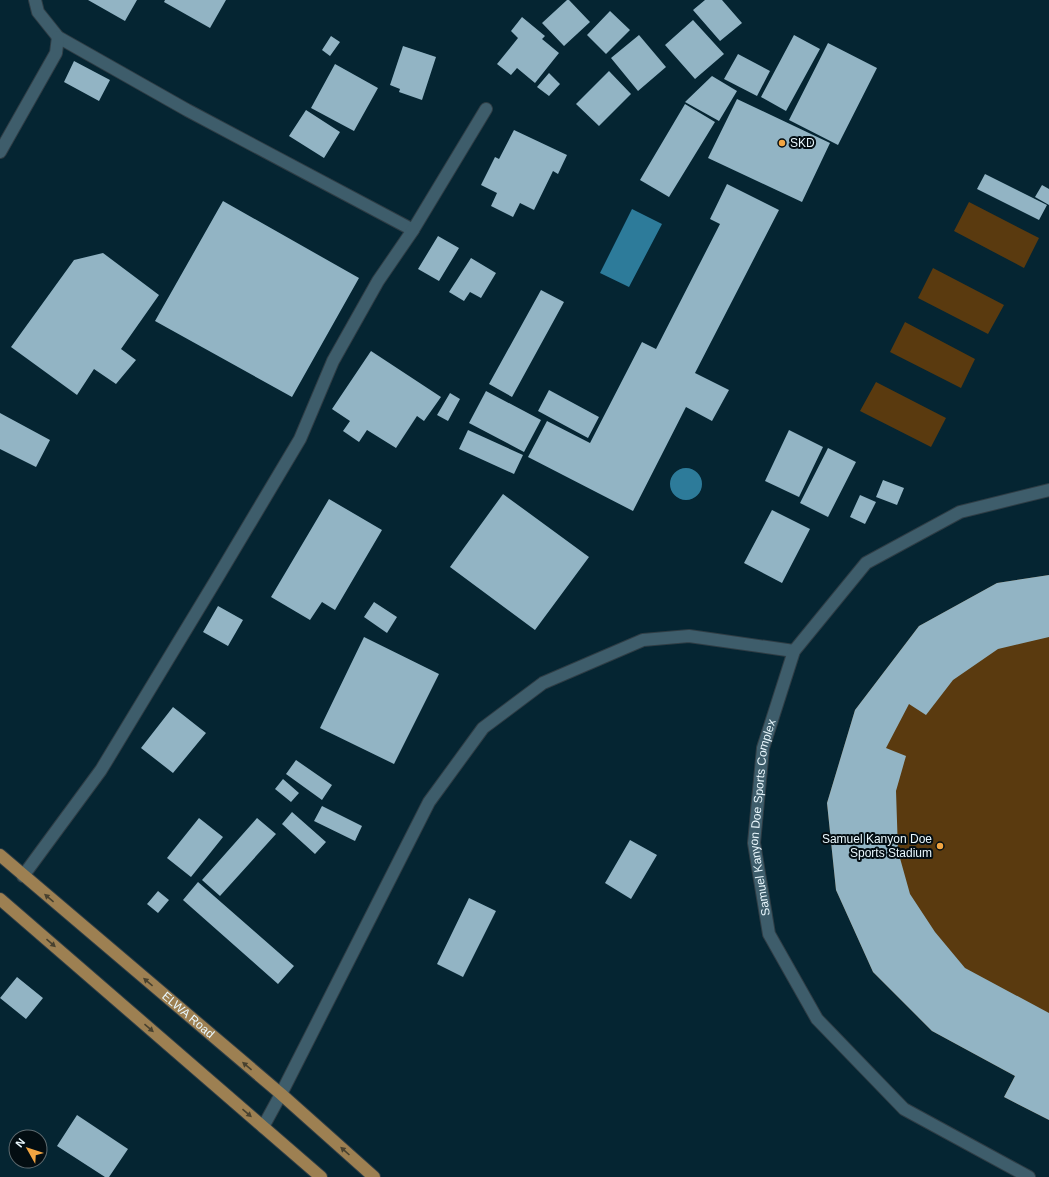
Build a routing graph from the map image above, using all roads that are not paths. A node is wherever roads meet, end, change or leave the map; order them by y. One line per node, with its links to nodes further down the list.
1 (35, 0): 2 (street)
2 (58, 37): 4 (street); 5 (street)
3 (486, 109): 5 (street)
4 (0, 152)
5 (413, 230): 9 (street)
6 (1049, 490): 7 (street, Samuel Kanyon Doe Sports Complex)
7 (794, 651): 11 (street); 15 (street, Samuel Kanyon Doe Sports Complex)
8 (0, 855): 9 (main road, ELWA Road)
9 (23, 876): 11 (main road, ELWA Road, one-way to 9)
10 (0, 899): 12 (main road, one-way to 12)
11 (281, 1094): 12 (street); 14 (main road, ELWA Road, one-way to 11)
12 (263, 1127): 13 (main road)
13 (321, 1177)
14 (374, 1177)
15 (1029, 1177)

